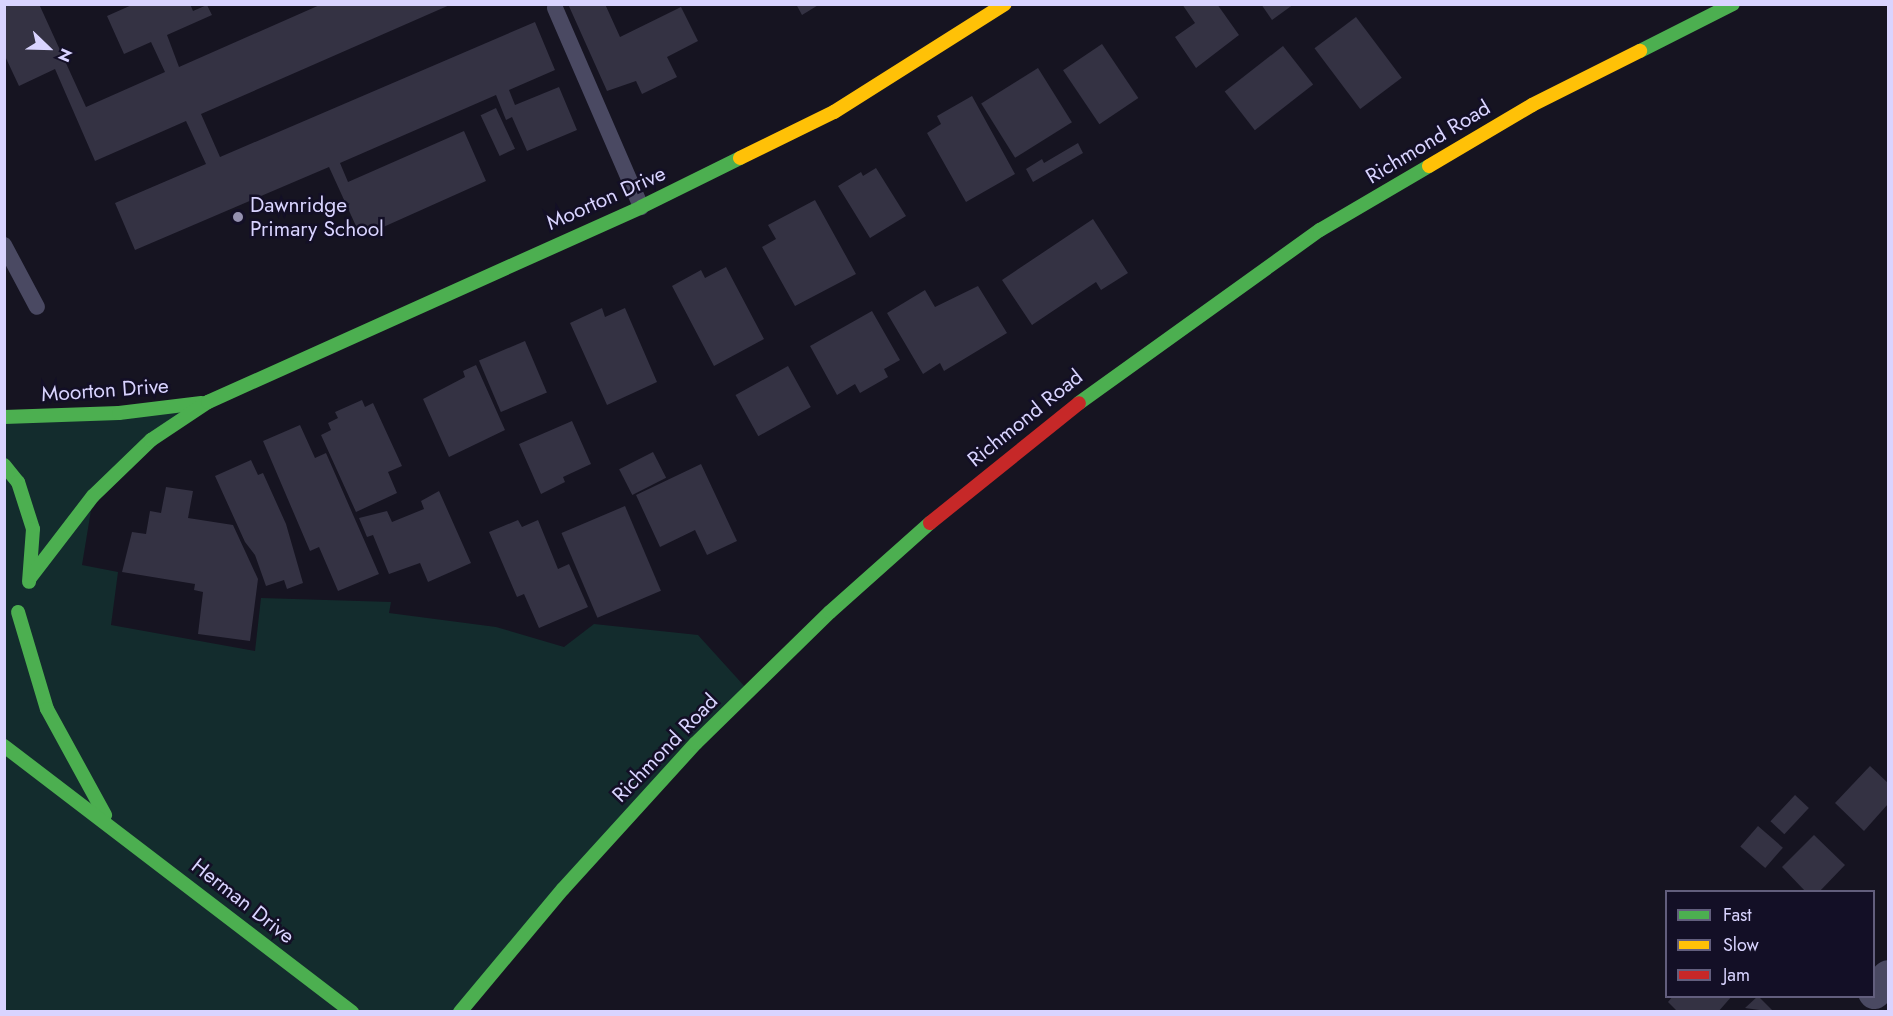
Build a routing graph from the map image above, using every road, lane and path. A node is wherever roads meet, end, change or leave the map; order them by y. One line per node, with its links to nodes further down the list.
1 (1005, 4): 4 (main road, Moorton Drive)
2 (1733, 4): 19 (main road, Richmond Road)
3 (555, 8): 4 (lane)
4 (641, 207): 7 (main road, Moorton Drive)
5 (4, 245): 6 (lane)
6 (37, 307)
7 (208, 402): 8 (main road, Moorton Drive); 10 (main road, Moorton Drive)
8 (4, 417)
9 (4, 465): 10 (main road)
10 (30, 578): 11 (main road)
11 (18, 612): 12 (main road); 14 (main road, Herman Drive)
12 (4, 625)
13 (4, 746): 14 (main road, Herman Drive)
14 (109, 822): 18 (main road, Herman Drive)
15 (1888, 976): 16 (street)
16 (1875, 991)
17 (1867, 998): 20 (street)
18 (352, 1011)
19 (460, 1011)
20 (1855, 1011)

